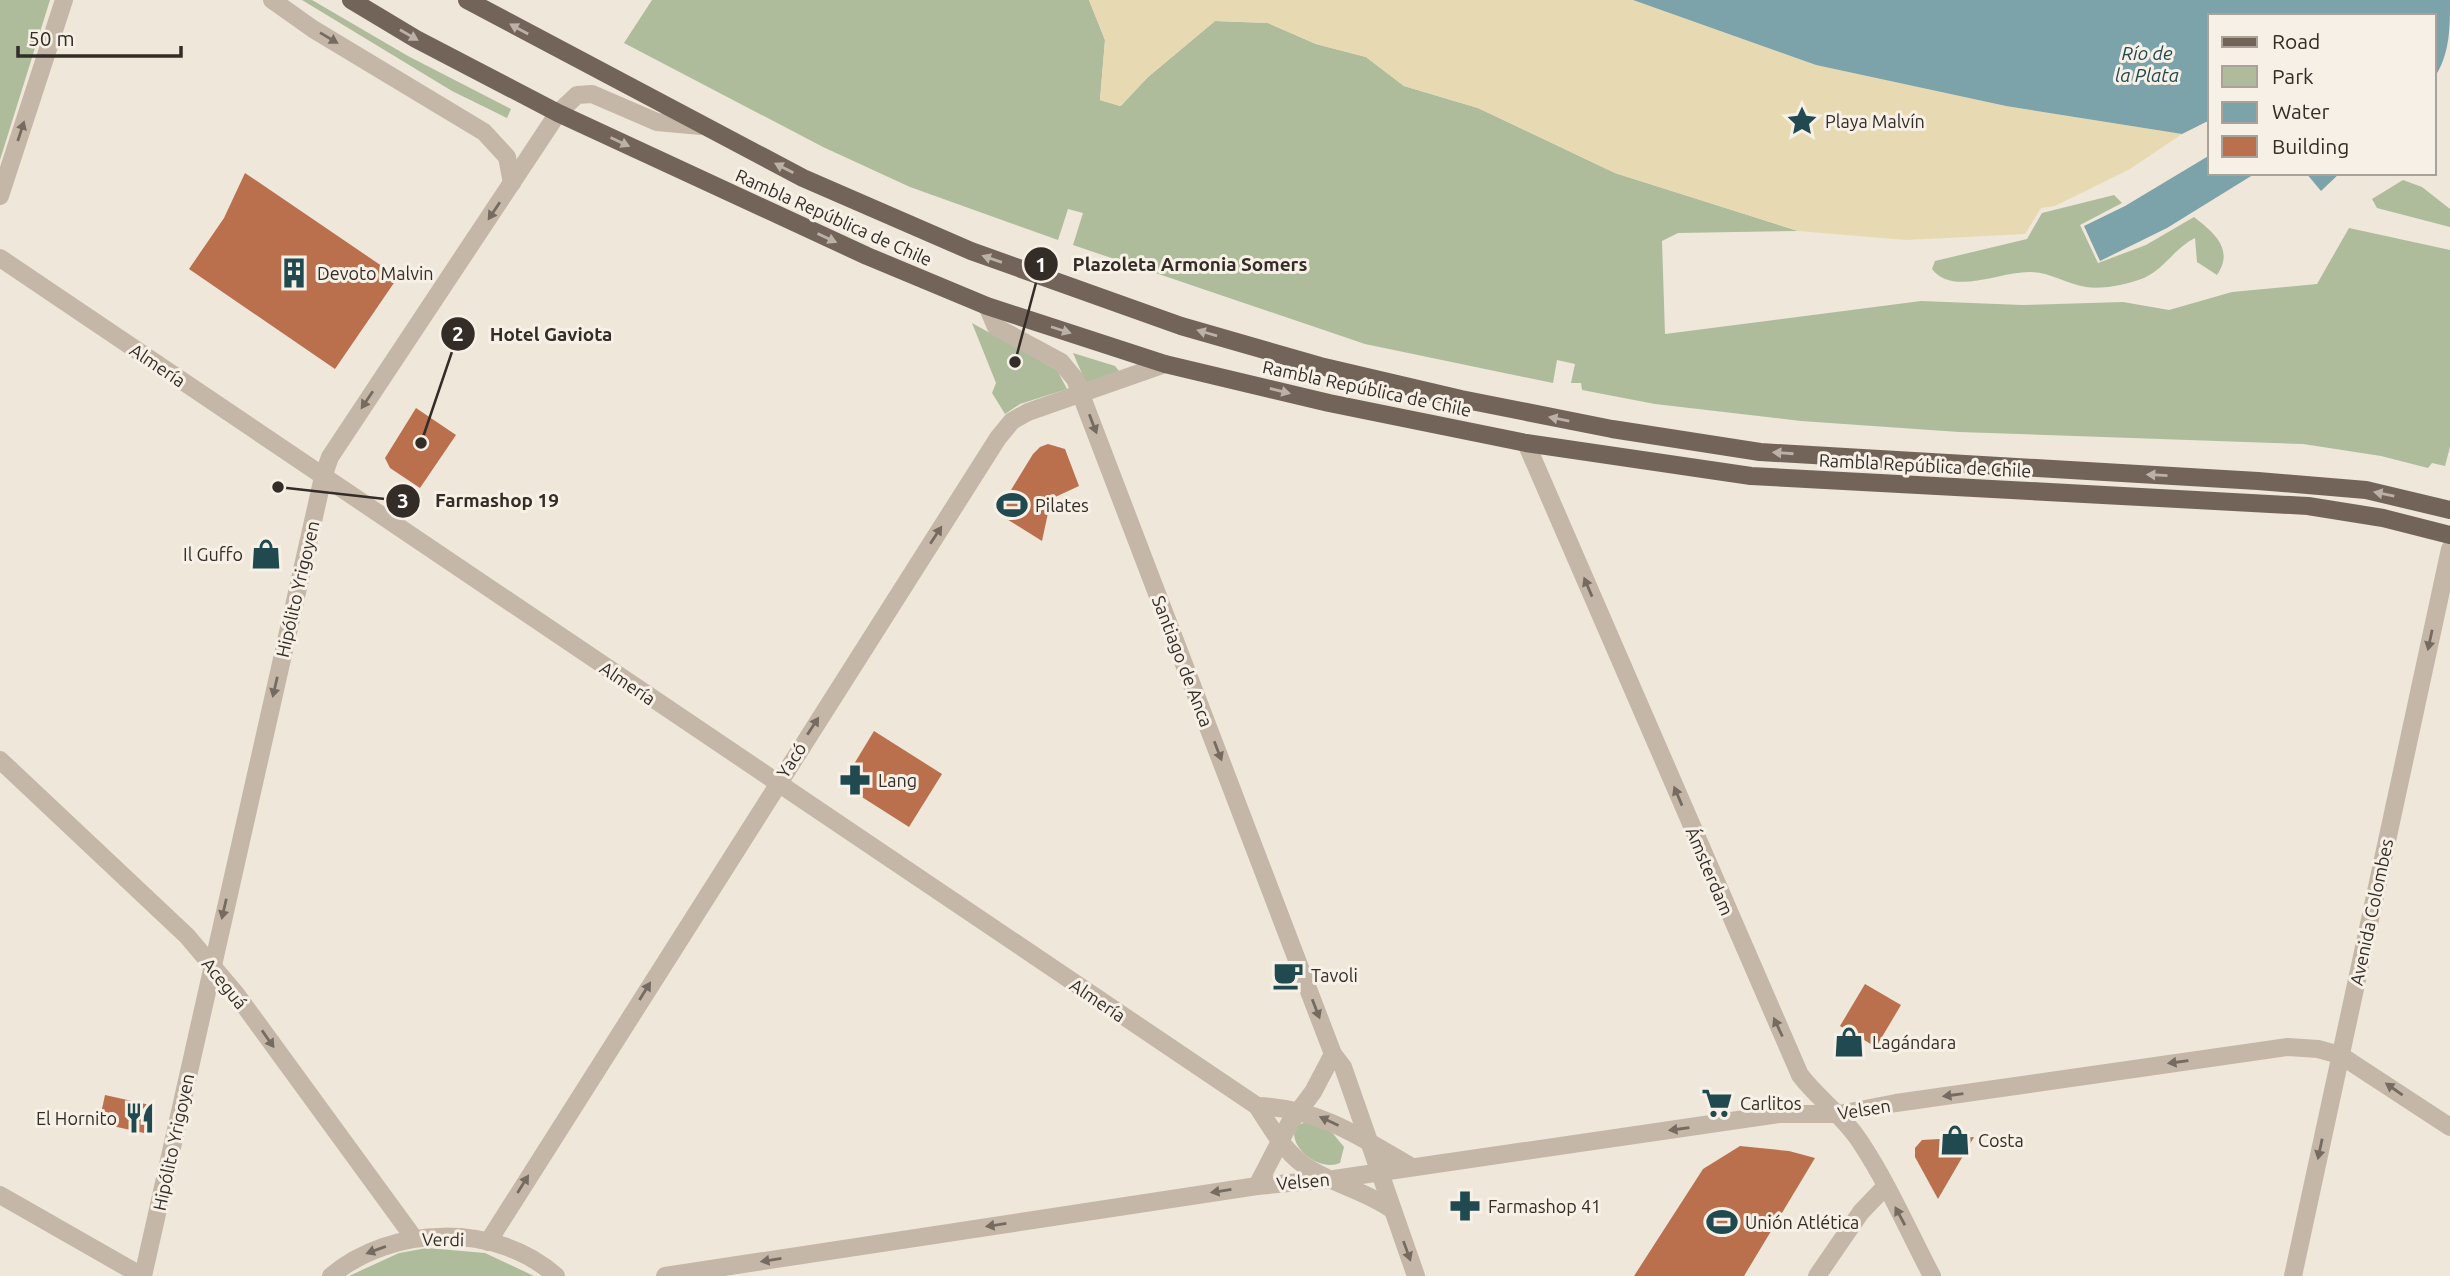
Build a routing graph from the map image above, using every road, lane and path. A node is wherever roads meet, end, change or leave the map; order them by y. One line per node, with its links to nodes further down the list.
1 (64, 0): 8 (street, one-way to 1)
2 (272, 0): 7 (street, one-way to 7)
3 (351, 0): 5 (main road, Rambla República de Chile, one-way to 5)
4 (467, 0): 6 (main road, Rambla República de Chile, one-way to 4)
5 (558, 113): 6 (street, Hipólito Yrigoyen); 7 (street, Hipólito Yrigoyen); 10 (main road, Rambla República de Chile, one-way to 10)
6 (701, 126): 15 (main road, Rambla República de Chile, one-way to 6)
7 (512, 183): 14 (street, Hipólito Yrigoyen, one-way to 14)
8 (0, 196)
9 (0, 258): 14 (street, Almería)
10 (987, 306): 11 (main road, Rambla República de Chile, one-way to 11); 12 (street, Santiago de Anca)
11 (1166, 364): 12 (street, Yacó); 13 (main road, Rambla República de Chile, one-way to 13)
12 (1082, 395): 19 (street, Yacó, one-way to 12); 21 (street, Santiago de Anca, one-way to 21)
13 (1526, 443): 16 (main road, Rambla República de Chile); 25 (street, Ámsterdam, one-way to 13)
14 (323, 477): 19 (street, Almería); 20 (street, Hipólito Yrigoyen, one-way to 20)
15 (2450, 510)
16 (2450, 535)
17 (2450, 549): 22 (street, Avenida Colombes, one-way to 22)
18 (0, 760): 20 (street, Aceguá)
19 (776, 783): 23 (street, Almería); 37 (street, Yacó, one-way to 19)
20 (211, 965): 36 (street, Aceguá, one-way to 36); 38 (street, Hipólito Yrigoyen)
21 (1333, 1054): 24 (street); 28 (street, Santiago de Anca)
22 (2340, 1055): 25 (street, Velsen, one-way to 25); 26 (street, Velsen, one-way to 22); 45 (street, Avenida Colombes, one-way to 45)
23 (1256, 1106): 24 (street, Almería); 27 (street, Almería)
24 (1297, 1110): 27 (street); 28 (street, Almería, one-way to 24)
25 (1839, 1114): 29 (street, Velsen, one-way to 29); 33 (street, Ámsterdam)
26 (2450, 1127)
27 (1280, 1140): 31 (street, Almería); 32 (street, Velsen)
28 (1368, 1141): 29 (street, Almería); 30 (street, Santiago de Anca)
29 (1410, 1166): 30 (street, Velsen)
30 (1377, 1172): 31 (street, Velsen); 35 (street, Santiago de Anca)
31 (1334, 1179): 32 (street, Velsen); 35 (street, Almería)
32 (1257, 1186): 41 (street, Velsen, one-way to 41)
33 (1885, 1187): 43 (street); 44 (street, Ámsterdam, one-way to 33)
34 (0, 1195): 38 (street)
35 (1391, 1209): 42 (street, Santiago de Anca, one-way to 42)
36 (414, 1238): 37 (street, Verdi); 39 (street, Verdi, one-way to 39)
37 (488, 1242): 40 (street, Verdi)
38 (143, 1276)
39 (331, 1276)
40 (556, 1276)
41 (665, 1276)
42 (1416, 1276)
43 (1817, 1276)
44 (1932, 1276)
45 (2293, 1276)

